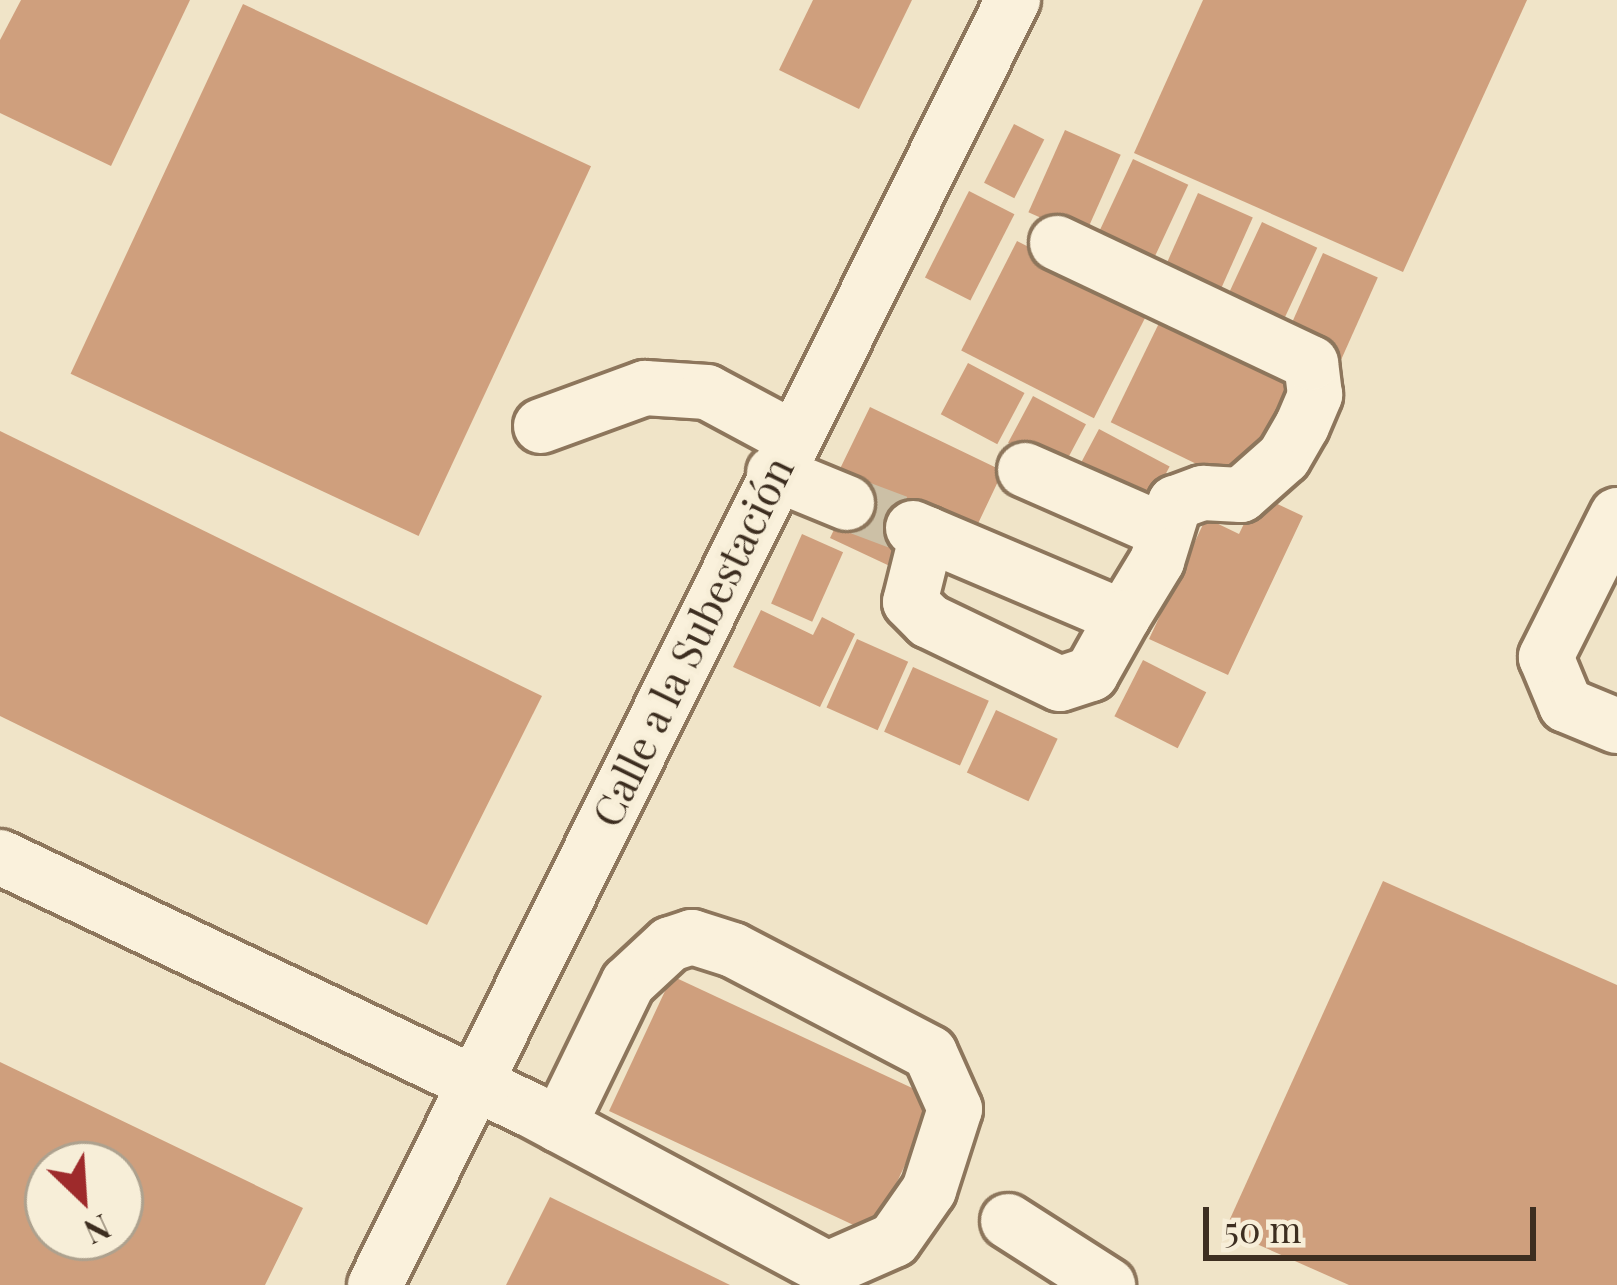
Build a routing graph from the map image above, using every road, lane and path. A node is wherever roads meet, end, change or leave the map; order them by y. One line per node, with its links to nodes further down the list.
1 (1013, 0): 4 (street, Calle a la Subestación)
2 (1057, 243): 8 (street)
3 (542, 426): 4 (street)
4 (782, 455): 6 (street); 12 (street, Calle a la Subestación)
5 (1025, 470): 8 (street)
6 (847, 503)
7 (1617, 515): 10 (street)
8 (1162, 530): 9 (street)
9 (1123, 617): 9 (street)
10 (1617, 727)
11 (0, 857): 12 (street)
12 (473, 1084): 13 (street); 16 (street, Calle a la Subestación)
13 (560, 1125): 15 (street); 15 (street)
14 (1008, 1221): 17 (street)
15 (824, 1277)
16 (375, 1285)
17 (1108, 1285)

